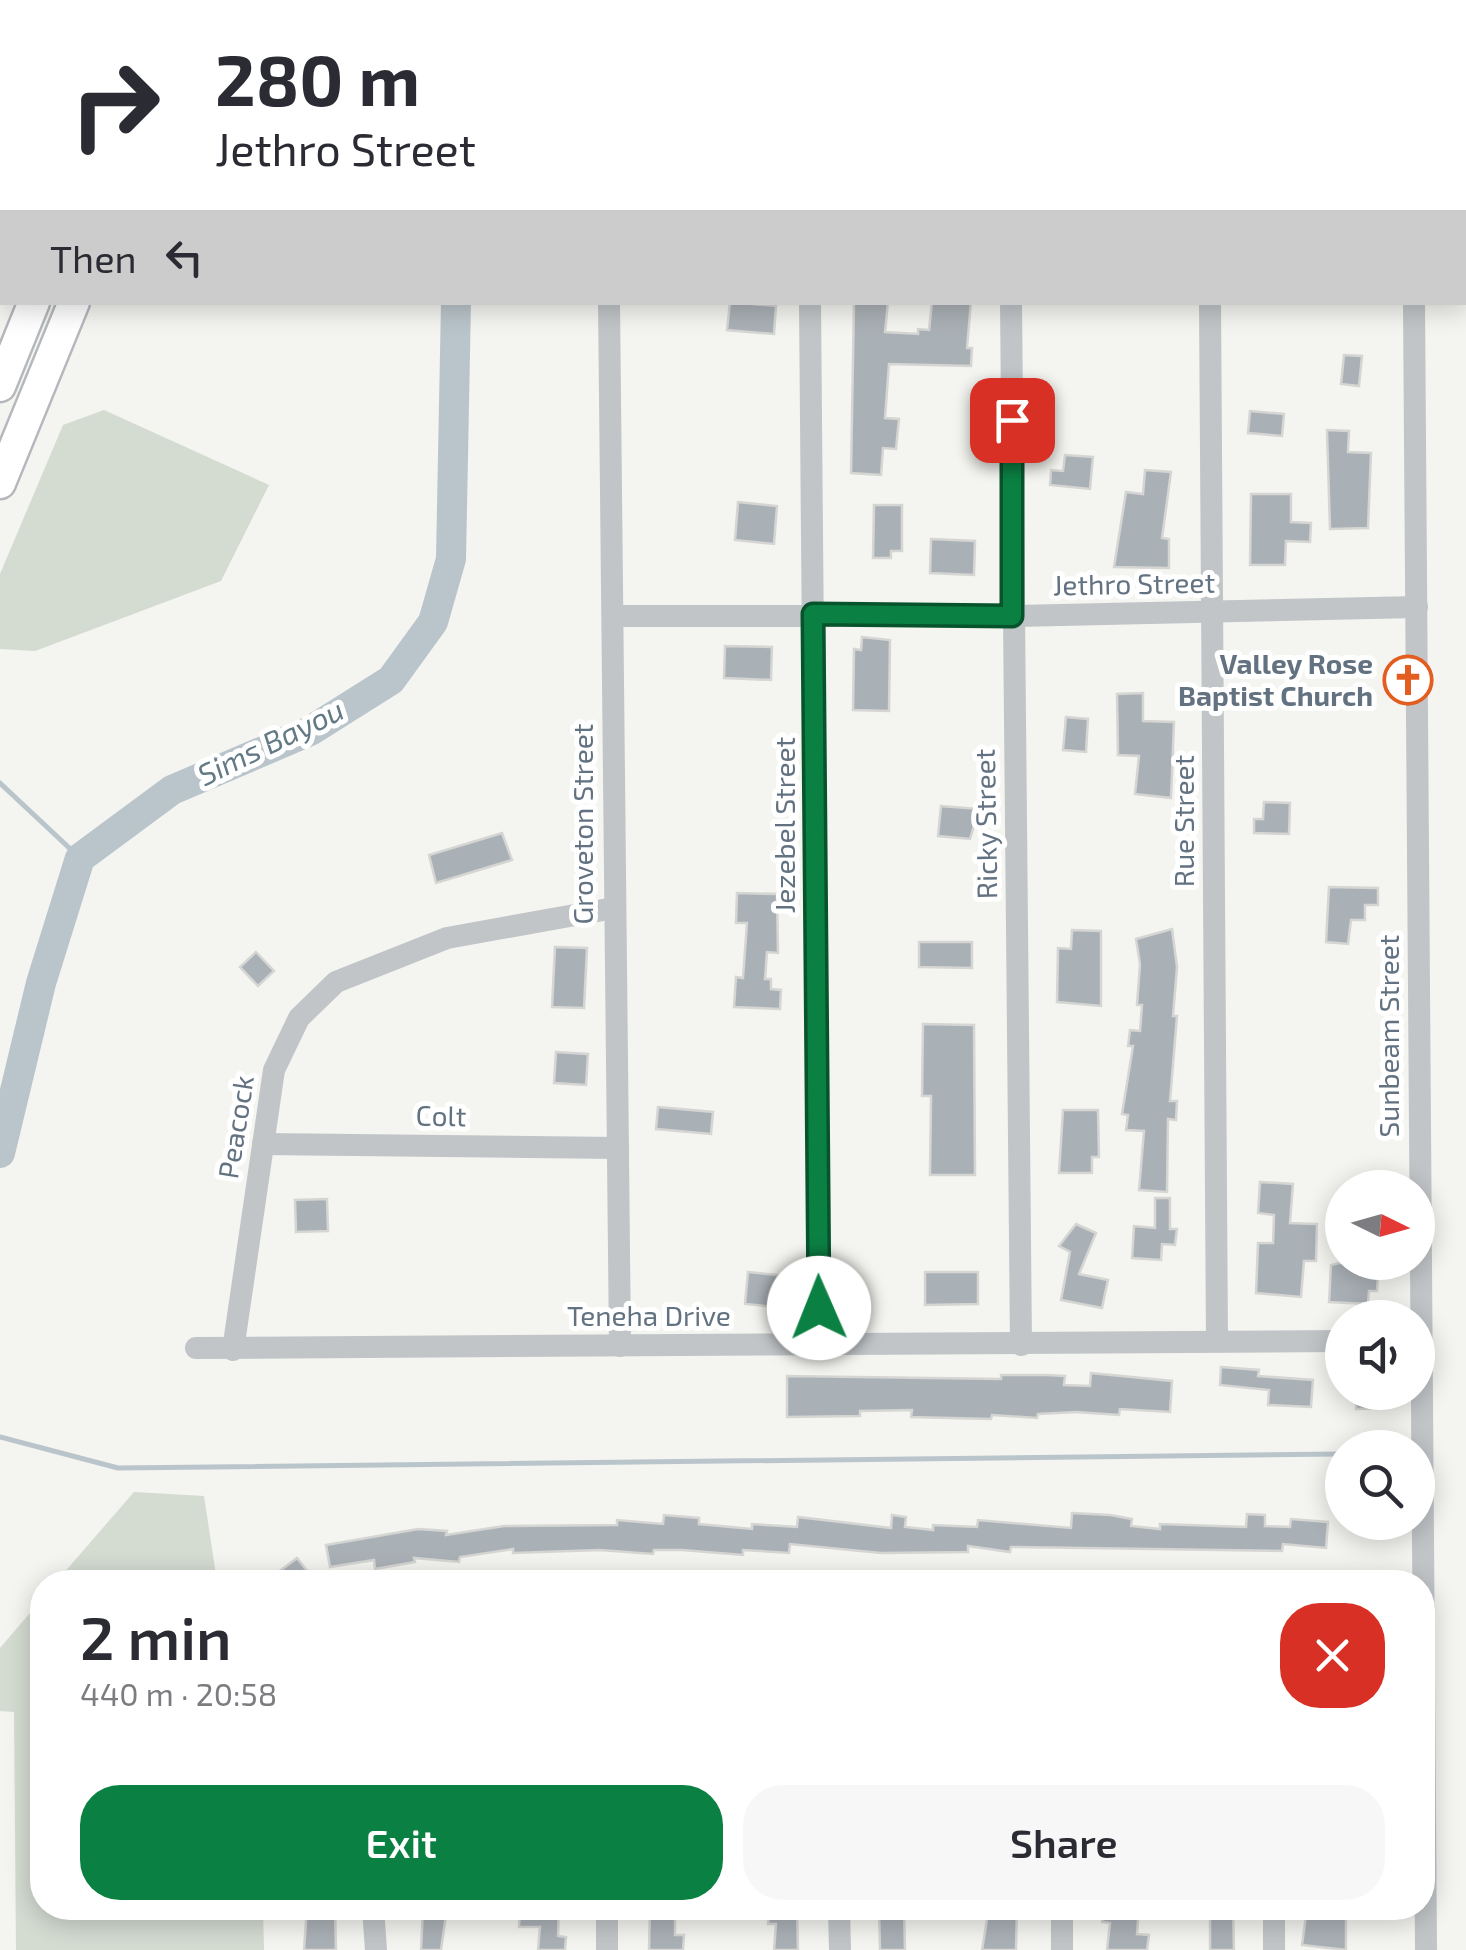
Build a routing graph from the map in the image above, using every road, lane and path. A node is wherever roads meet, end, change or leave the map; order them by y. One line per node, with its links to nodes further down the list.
1 (33, 305): 8 (main road)
2 (73, 305): 9 (main road)
3 (609, 305): 14 (street, Groveton Street)
4 (810, 305): 13 (street, Jezebel Street)
5 (1011, 305): 15 (street, Ricky Street)
6 (1210, 305): 12 (street, Rue Street)
7 (1414, 305): 11 (street, Sunbeam Street)
8 (5, 376): 9 (main road)
9 (46, 379): 10 (main road)
10 (0, 484)
11 (1416, 607): 12 (street, Jethro Street); 19 (street, Sunbeam Street)
12 (1209, 613): 15 (street, Jethro Street); 20 (street, Rue Street)
13 (813, 614): 14 (street, Jethro Street); 15 (street, Jethro Street); 24 (street, Jezebel Street)
14 (612, 616): 16 (street, Groveton Street)
15 (1012, 616): 22 (street, Ricky Street)
16 (614, 908): 17 (street, Peacock); 18 (street, Groveton Street)
17 (264, 1144): 18 (street, Colt); 26 (street, Peacock)
18 (618, 1148): 23 (street, Groveton Street)
19 (1420, 1300)
20 (1217, 1340): 21 (street, Teneha Drive); 22 (street, Teneha Drive)
21 (1325, 1341)
22 (1022, 1345): 24 (street, Teneha Drive)
23 (620, 1346): 24 (street, Teneha Drive); 26 (street, Teneha Drive)
24 (819, 1347)
25 (196, 1348): 26 (street, Teneha Drive)
26 (232, 1350)
27 (1421, 1410): 28 (street, Sunbeam Street)
28 (1422, 1570)
29 (375, 1920): 35 (street)
30 (607, 1920): 36 (street)
31 (839, 1920): 37 (street)
32 (1062, 1920): 38 (street)
33 (1274, 1920): 39 (street)
34 (1426, 1920): 40 (street, Sunbeam Street)
35 (376, 1950)
36 (607, 1950)
37 (840, 1950)
38 (1062, 1950)
39 (1274, 1950)
40 (1426, 1950)

